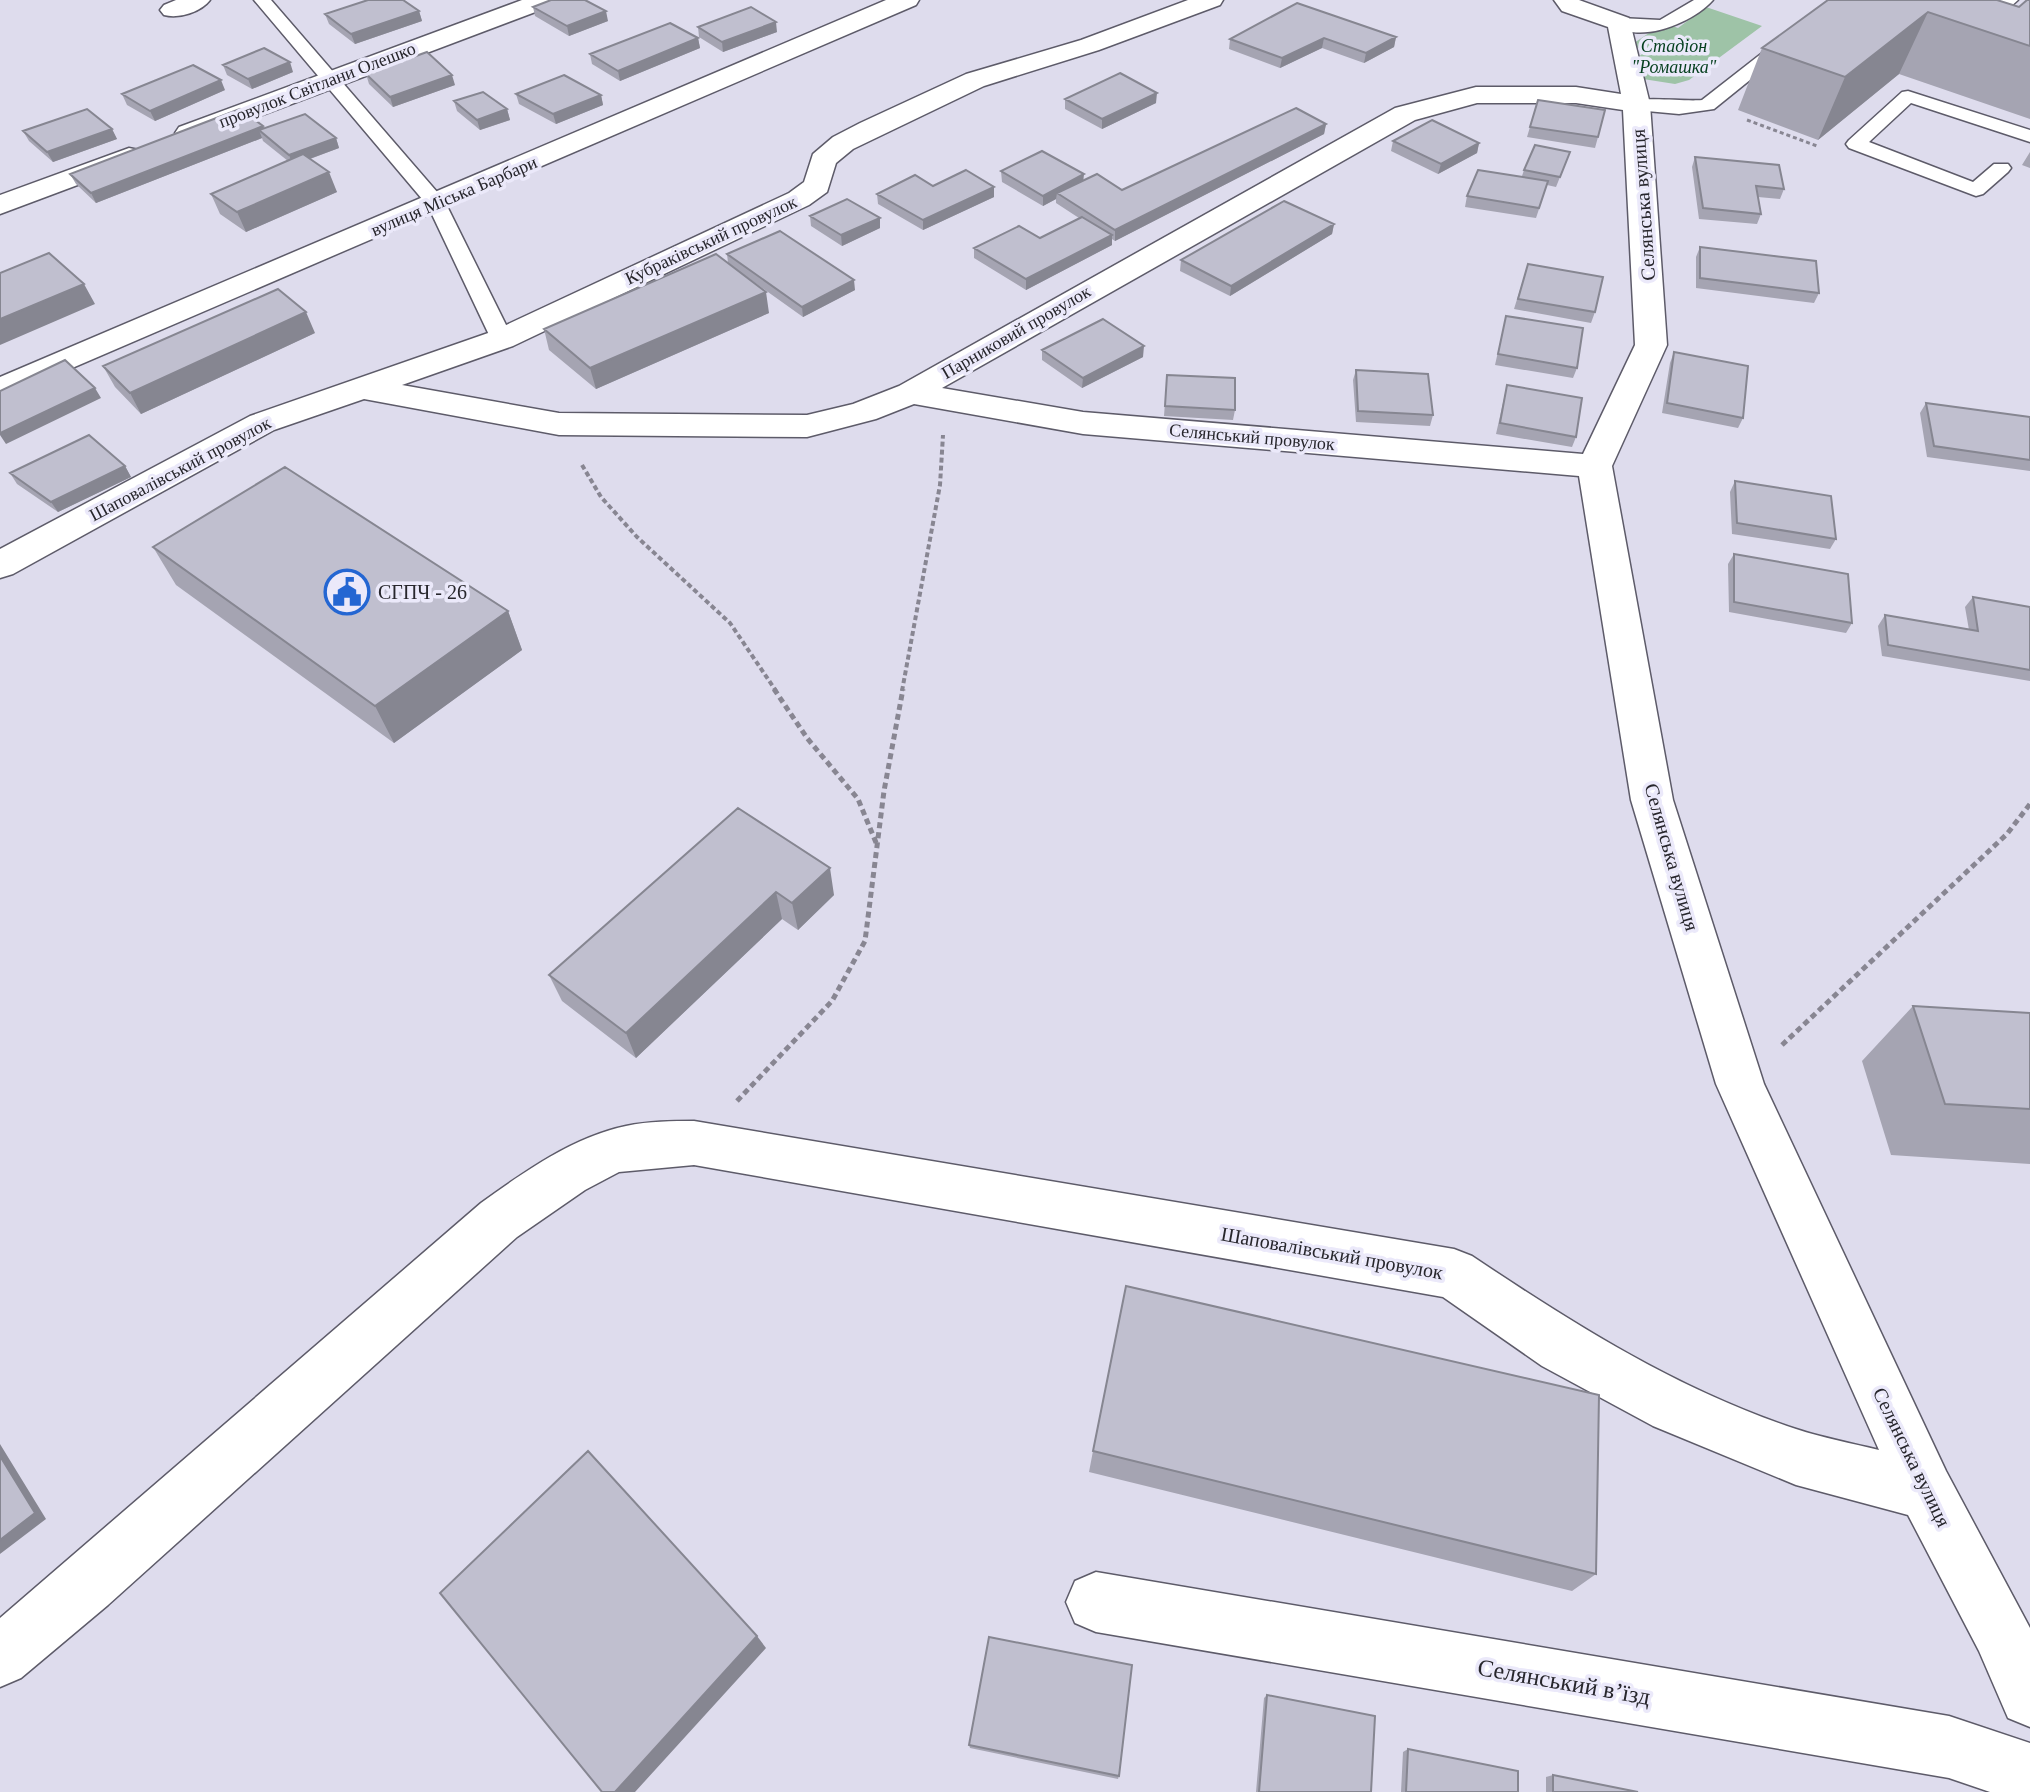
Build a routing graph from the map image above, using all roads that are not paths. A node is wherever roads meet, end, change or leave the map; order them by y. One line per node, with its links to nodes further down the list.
1 (198, 0): 10 (street)
2 (262, 0): 13 (lane)
3 (545, 0): 13 (street, провулок Світлани Олешко)
4 (907, 0): 17 (street, вулиця Міська Барбари)
5 (1211, 0): 19 (street, Кубраківський провулок)
6 (1566, 0): 11 (street)
7 (1705, 0): 11 (lane)
8 (1841, 0): 14 (lane)
9 (2010, 0): 12 (lane)
10 (173, 10)
11 (1620, 23): 14 (street, Селянська вулиця)
12 (1951, 32)
13 (331, 79): 17 (lane); 18 (street, провулок Світлани Олешко)
14 (1636, 104): 22 (street, Парниковий провулок); 23 (street, Селянська вулиця)
15 (2030, 136): 16 (lane)
16 (2001, 168)
17 (437, 204): 19 (lane); 21 (street, вулиця Міська Барбари)
18 (0, 205)
19 (502, 339): 20 (street, Шаповалівський провулок)
20 (360, 388): 22 (street, Парниковий провулок); 24 (street, Шаповалівський провулок)
21 (0, 389)
22 (911, 393): 23 (street, Селянський провулок)
23 (1595, 466): 25 (street, Селянська вулиця)
24 (0, 565)
25 (1926, 1491): 27 (street, Шаповалівський провулок); 28 (street, Селянська вулиця)
26 (1096, 1602): 29 (street, Селянський вʼїзд)
27 (0, 1657)
28 (2030, 1696)
29 (2030, 1774)

